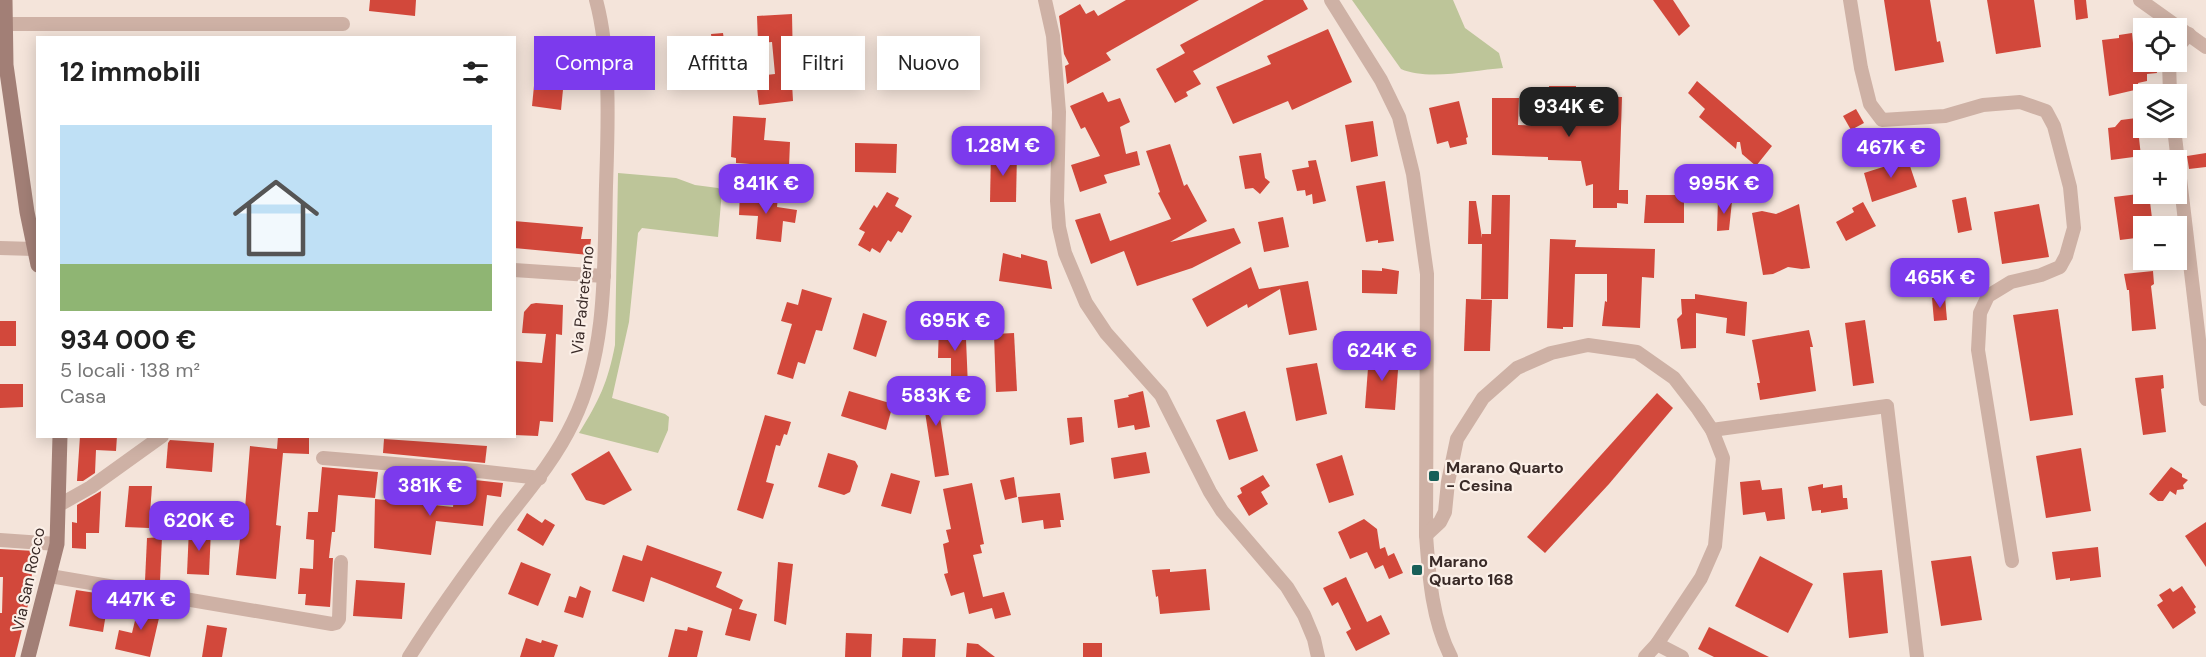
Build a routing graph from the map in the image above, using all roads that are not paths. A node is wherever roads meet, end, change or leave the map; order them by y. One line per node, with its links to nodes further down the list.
1 (5, 0): 7 (street)
2 (596, 0): 16 (street, Via Padreterno)
3 (1045, 0): 33 (street)
4 (1331, 0): 24 (street)
5 (1850, 0): 27 (street)
6 (2140, 0): 9 (street)
7 (5, 24): 8 (street); 14 (street)
8 (343, 24)
9 (2189, 34): 10 (street); 11 (street)
10 (2187, 36)
11 (2206, 47)
12 (2175, 138): 17 (street)
13 (0, 248): 14 (street)
14 (36, 255)
15 (516, 270): 16 (street)
16 (604, 276): 22 (street, Via Padreterno)
17 (2206, 399)
18 (1712, 430): 24 (street); 30 (street); 37 (street)
19 (60, 438): 23 (street, Via San Rocco)
20 (159, 438): 23 (street)
21 (323, 458): 22 (street)
22 (540, 478): 32 (street, Via Padreterno)
23 (59, 505): 26 (street, Via San Rocco)
24 (1426, 535): 34 (street)
25 (0, 540): 26 (street)
26 (57, 544): 29 (street, Via San Rocco)
27 (2012, 561)
28 (342, 562): 29 (street)
29 (50, 576): 31 (street, Via San Rocco)
30 (1657, 644): 35 (street); 36 (street)
31 (28, 657)
32 (409, 657)
33 (1318, 657)
34 (1451, 657)
35 (1645, 657)
36 (1682, 657)
37 (1917, 657)

